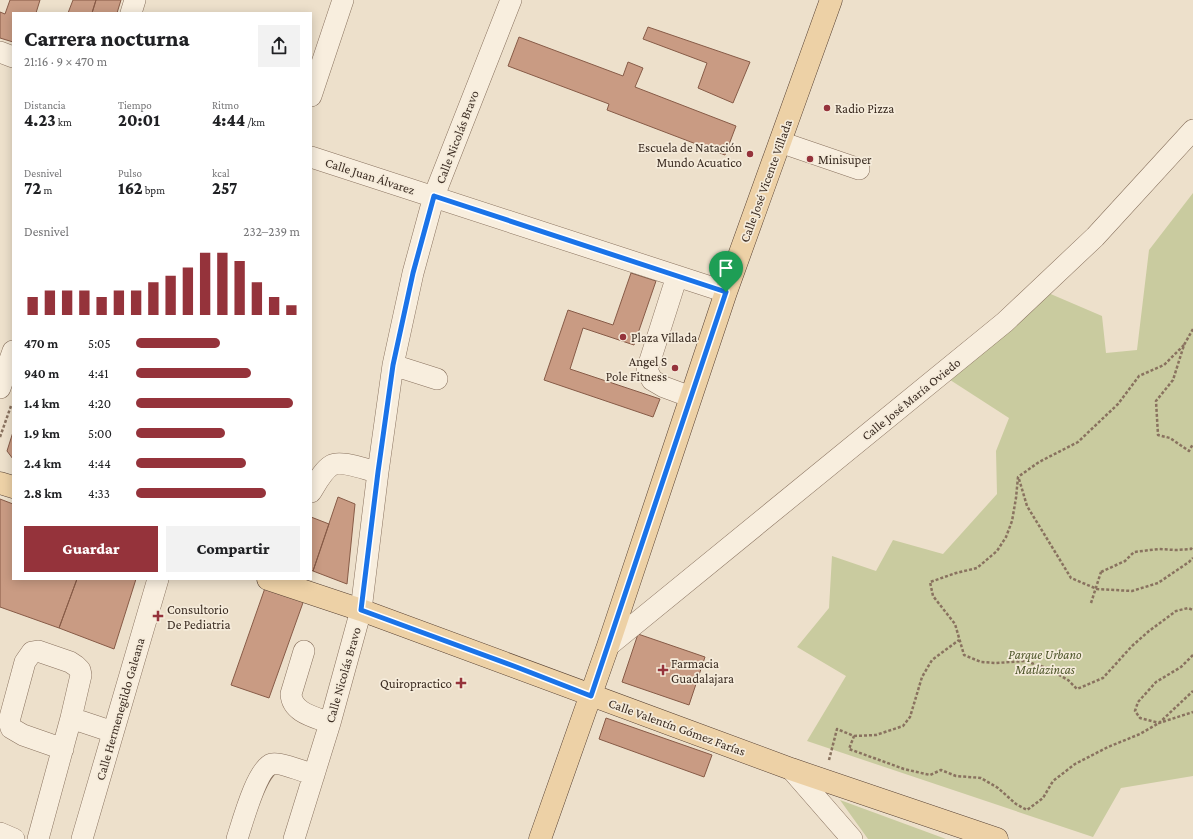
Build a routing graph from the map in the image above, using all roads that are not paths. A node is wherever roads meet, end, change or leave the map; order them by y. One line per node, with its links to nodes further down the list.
1 (135, 0): 5 (street)
2 (343, 0): 8 (street)
3 (511, 0): 13 (street, Calle Nicolás Bravo)
4 (831, 0): 10 (main road, Calle José Vicente Villada)
5 (131, 12)
6 (0, 52): 7 (street)
7 (12, 57)
8 (312, 93)
9 (1193, 130): 28 (street, Calle José María Oviedo)
10 (780, 142): 12 (street); 15 (main road, Calle José Vicente Villada)
11 (312, 157): 13 (street, Calle Juan Álvarez)
12 (859, 169)
13 (434, 196): 14 (street, Calle Juan Álvarez); 17 (street, Calle Nicolás Bravo)
14 (677, 276): 15 (street, Calle Juan Álvarez); 20 (street)
15 (726, 292): 20 (main road, Calle José Vicente Villada)
16 (12, 354): 19 (street)
17 (393, 365): 18 (street); 21 (street, Calle Nicolás Bravo)
18 (437, 379)
19 (0, 388)
20 (691, 397): 28 (main road, Calle José Vicente Villada)
21 (378, 472): 24 (street); 27 (street, Calle Nicolás Bravo)
22 (0, 482): 23 (main road)
23 (12, 487)
24 (312, 491)
25 (158, 580): 33 (street, Calle Hermenegildo Galeana)
26 (271, 580): 27 (main road, Calle Valentín Gómez Farías)
27 (361, 610): 30 (main road, Calle Valentín Gómez Farías); 32 (street, Calle Nicolás Bravo)
28 (608, 646): 30 (main road, Calle José Vicente Villada)
29 (304, 651): 32 (street)
30 (591, 696): 35 (main road, Calle Valentín Gómez Farías); 44 (main road, Calle José Vicente Villada)
31 (71, 718): 33 (street); 34 (street); 34 (street)
32 (330, 723): 36 (street, Calle Nicolás Bravo)
33 (113, 732): 41 (street, Calle Hermenegildo Galeana)
34 (63, 749): 40 (street)
35 (791, 769): 38 (main road, Calle Valentín Gómez Farías); 45 (street)
36 (314, 775): 42 (street); 43 (street, Calle Nicolás Bravo)
37 (0, 833): 39 (street)
38 (993, 838)
39 (14, 839)
40 (38, 839)
41 (82, 839)
42 (237, 839)
43 (294, 839)
44 (540, 839)
45 (852, 839)

